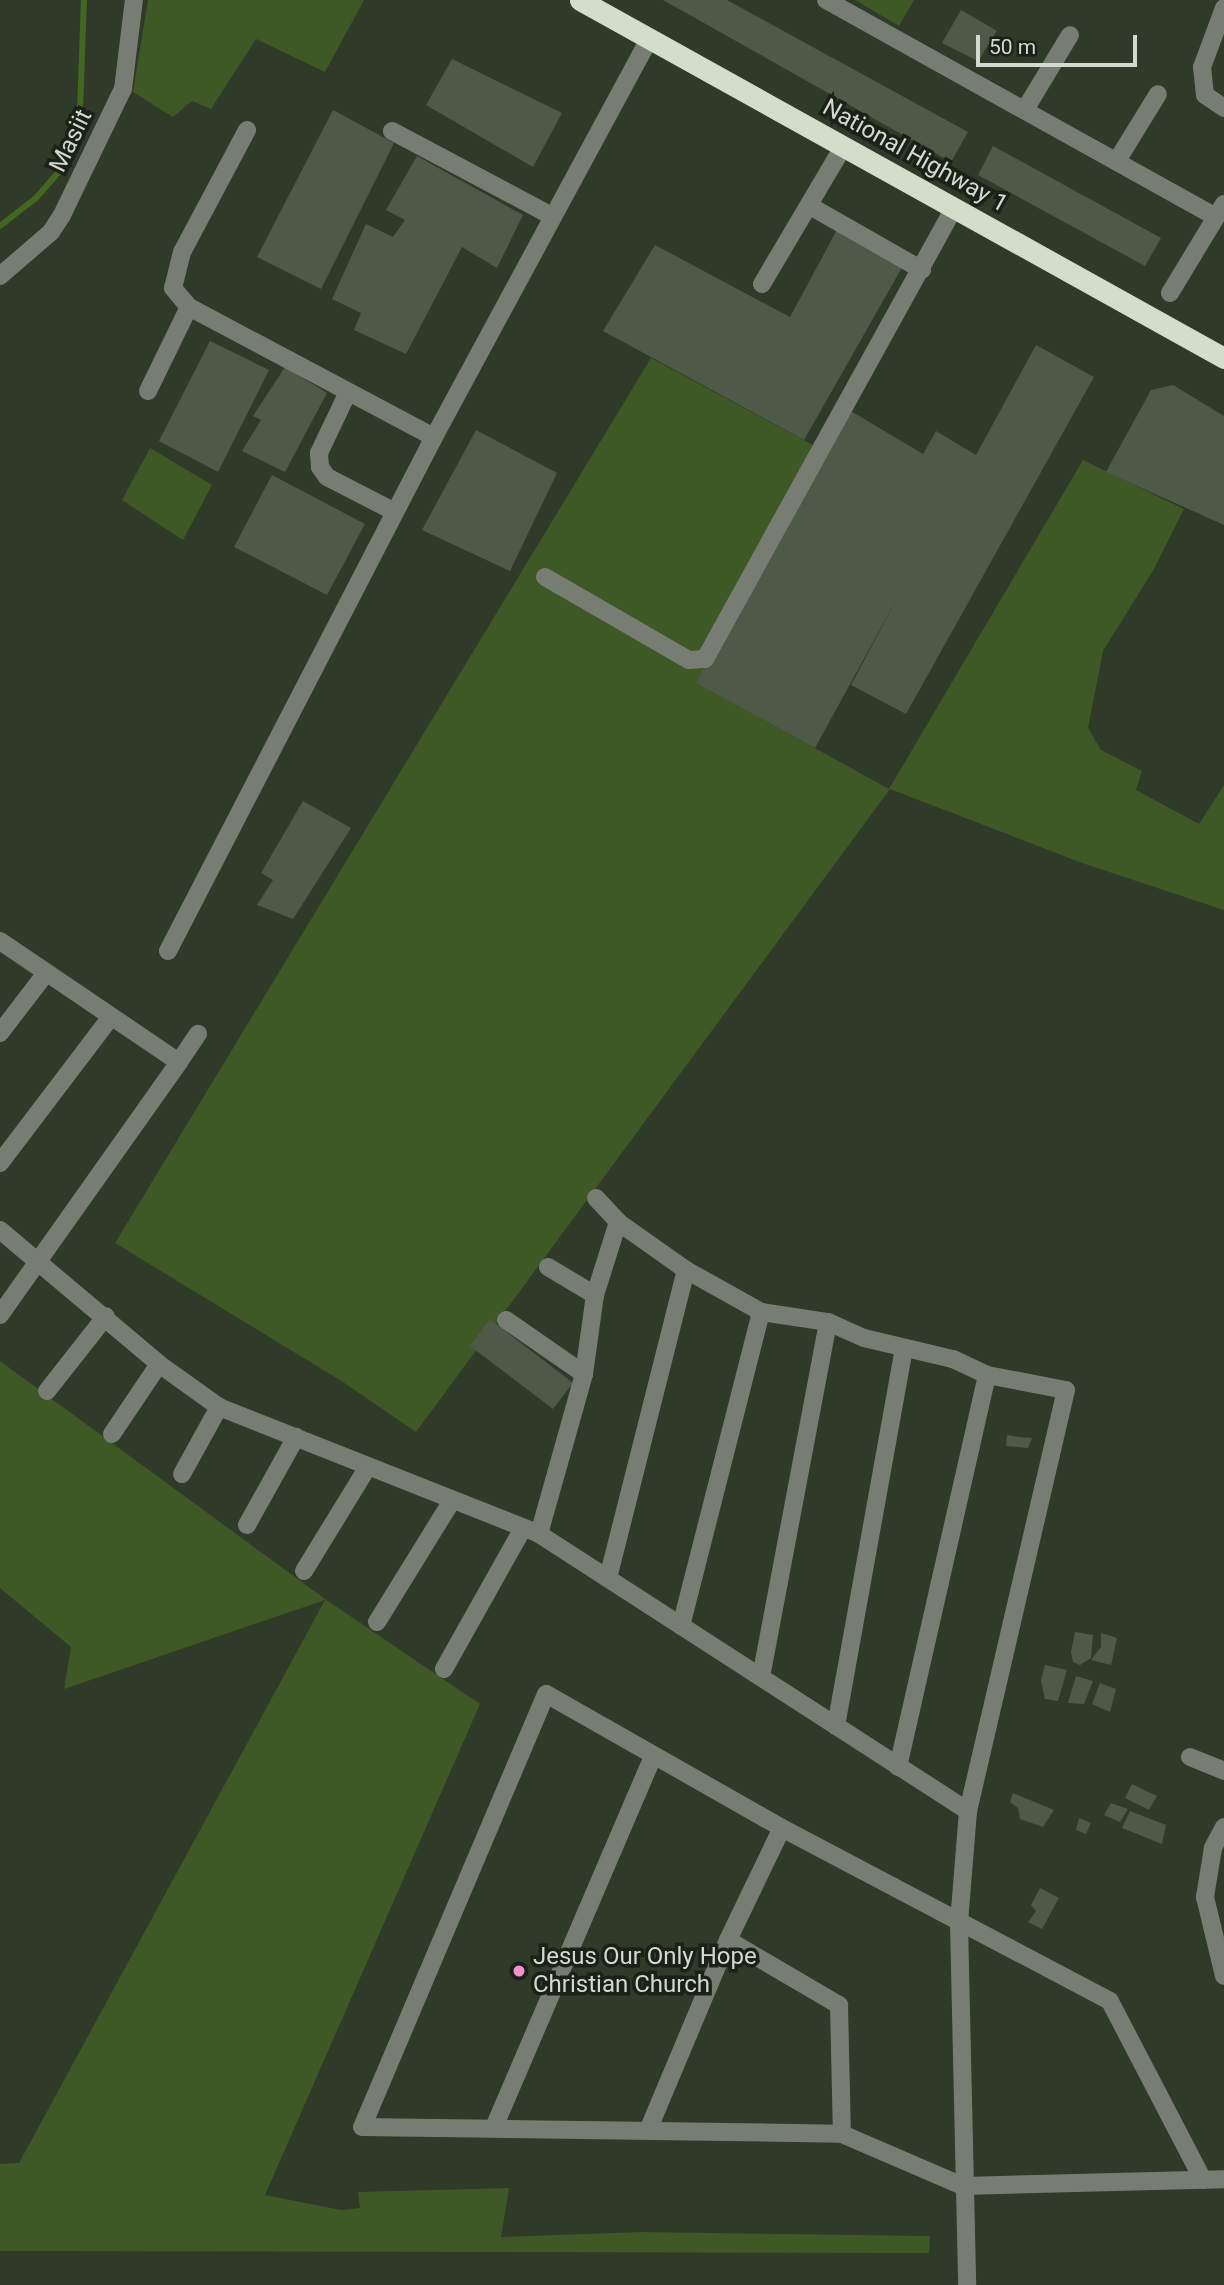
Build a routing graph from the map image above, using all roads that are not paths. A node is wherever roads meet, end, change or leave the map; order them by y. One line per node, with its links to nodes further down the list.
1 (134, 0): 19 (street, Masiit)
2 (580, 0): 6 (highway, National Highway 1)
3 (826, 0): 8 (street)
4 (1224, 8): 9 (street)
5 (1070, 34): 8 (street)
6 (649, 39): 12 (highway, National Highway 1); 17 (street)
7 (1158, 94): 13 (street)
8 (1026, 108): 13 (street)
9 (1224, 108)
10 (247, 130): 22 (street)
11 (392, 131): 17 (street)
12 (844, 146): 14 (street); 15 (highway, National Highway 1)
13 (1118, 159): 16 (street)
14 (810, 206): 18 (street); 20 (street)
15 (954, 208): 18 (street); 23 (highway, National Highway 1)
16 (1220, 210): 21 (street)
17 (552, 216): 26 (street)
18 (922, 270): 28 (street)
19 (0, 276)
20 (762, 284)
21 (1170, 293)
22 (189, 307): 24 (street); 25 (street)
23 (1224, 358)
24 (148, 391)
25 (348, 392): 26 (street); 27 (street)
26 (434, 437): 27 (street)
27 (395, 512): 30 (street)
28 (545, 576)
29 (0, 941): 31 (street)
30 (168, 951)
31 (46, 973): 32 (street); 33 (street)
32 (111, 1017): 35 (street); 36 (street)
33 (0, 1033)
34 (198, 1034): 35 (street)
35 (179, 1062): 40 (street)
36 (0, 1163)
37 (596, 1198): 38 (street)
38 (618, 1222): 42 (street); 43 (street)
39 (0, 1230): 40 (street)
40 (38, 1260): 45 (street); 46 (street)
41 (548, 1267): 43 (street)
42 (686, 1270): 44 (street); 63 (street)
43 (595, 1295): 51 (street)
44 (761, 1312): 48 (street); 65 (street)
45 (0, 1315)
46 (106, 1315): 50 (street); 53 (street)
47 (506, 1320): 51 (street)
48 (828, 1322): 49 (street); 67 (street)
49 (904, 1348): 52 (street); 68 (street)
50 (159, 1364): 54 (street); 55 (street)
51 (584, 1374): 61 (street)
52 (987, 1375): 71 (street); 73 (street)
53 (47, 1391)
54 (219, 1408): 56 (street); 58 (street)
55 (112, 1434)
56 (296, 1437): 57 (street); 60 (street)
57 (367, 1468): 59 (street); 62 (street)
58 (182, 1474)
59 (451, 1502): 61 (street); 64 (street)
60 (247, 1525)
61 (531, 1531): 63 (street); 66 (street)
62 (304, 1571)
63 (608, 1578): 65 (street)
64 (377, 1622)
65 (681, 1626): 67 (street)
66 (444, 1670)
67 (761, 1677): 68 (street)
68 (836, 1726): 71 (street)
69 (653, 1756): 75 (street); 80 (street); 80 (street)
70 (1190, 1757): 72 (street)
71 (898, 1767): 73 (street)
72 (1224, 1771)
73 (968, 1811): 76 (street)
74 (1224, 1827): 77 (street)
75 (782, 1828): 76 (street); 78 (street)
76 (959, 1924): 84 (street); 85 (street)
77 (1219, 1931): 79 (street)
78 (728, 1940): 81 (street); 82 (street)
79 (1224, 1976)
80 (495, 2125): 81 (street)
81 (649, 2128): 82 (street)
82 (842, 2133): 85 (street)
83 (1224, 2179): 84 (street)
84 (1203, 2180): 85 (street)
85 (963, 2186): 86 (street)
86 (967, 2285)

